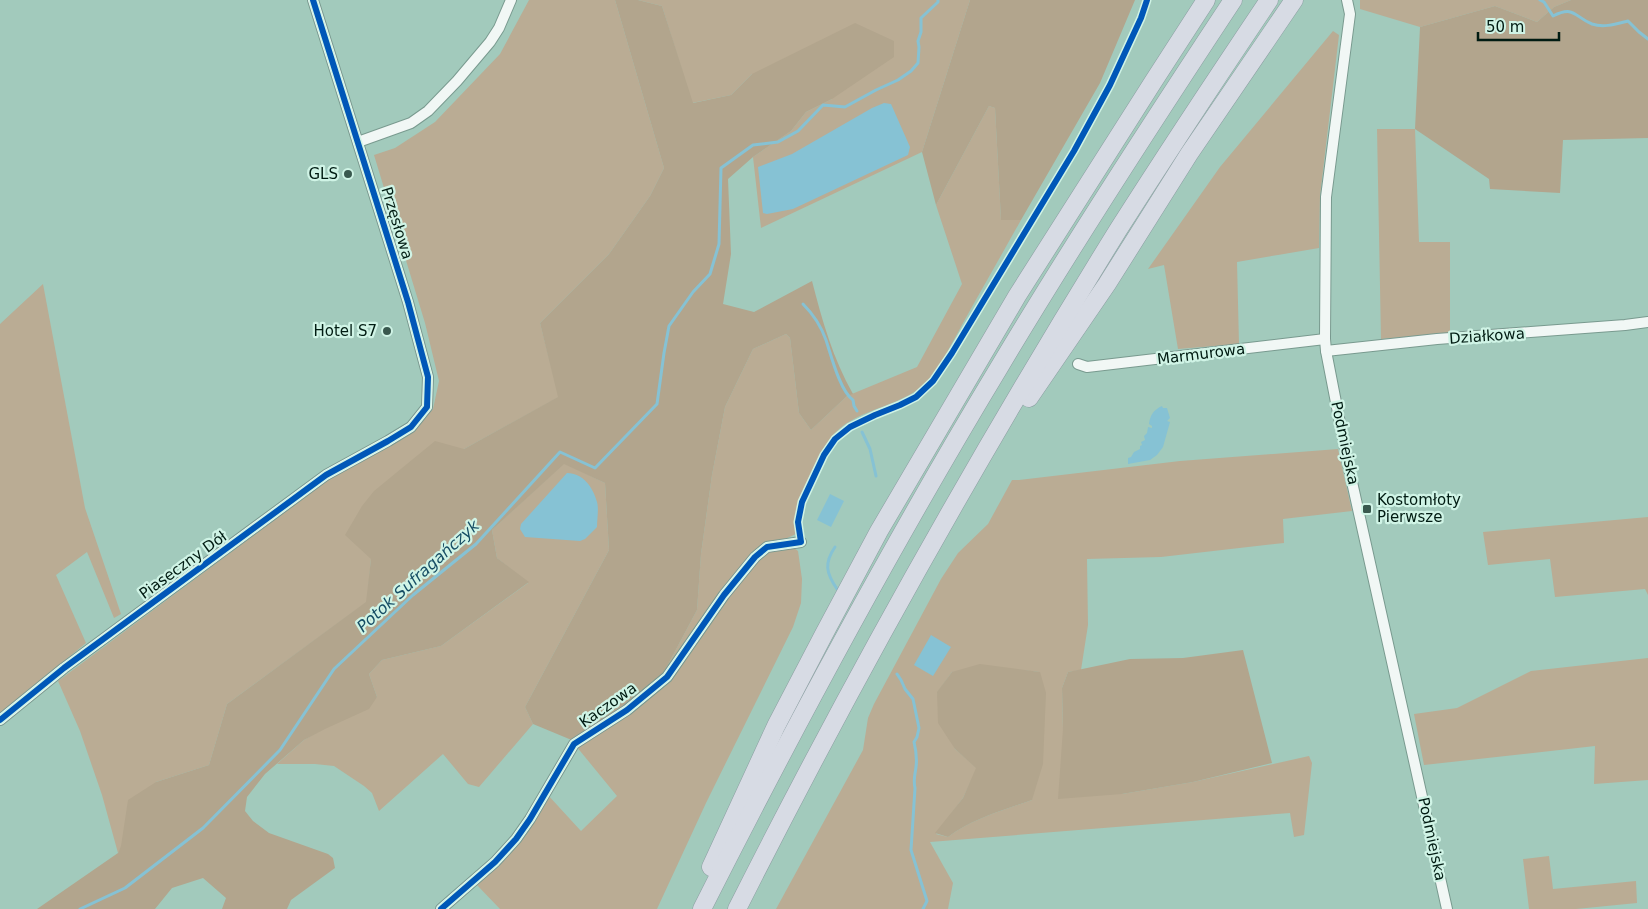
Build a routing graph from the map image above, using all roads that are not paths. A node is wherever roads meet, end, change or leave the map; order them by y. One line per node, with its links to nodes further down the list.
1 (313, 0): 12 (street, Przęsłowa)
2 (503, 0): 10 (street)
3 (511, 0): 10 (street)
4 (1192, 0): 11 (highway)
5 (1206, 0): 11 (highway)
6 (1232, 0): 23 (highway)
7 (1269, 0): 18 (highway)
8 (1294, 0): 18 (highway)
9 (1347, 0): 14 (street, Podmiejska)
10 (503, 18): 12 (street)
11 (1153, 82): 22 (highway)
12 (358, 142): 17 (street, Przęsłowa)
13 (1648, 322): 15 (street, Działkowa)
14 (1325, 339): 15 (street, Podmiejska); 16 (street, Marmurowa)
15 (1326, 351): 25 (street, Podmiejska)
16 (1078, 364)
17 (388, 441): 20 (street, Piaseczny Dół)
18 (973, 472): 24 (highway)
19 (801, 542): 21 (street, Kaczowa)
20 (0, 720)
21 (441, 909)
22 (691, 909)
23 (702, 909)
24 (737, 909)
25 (1447, 909)

